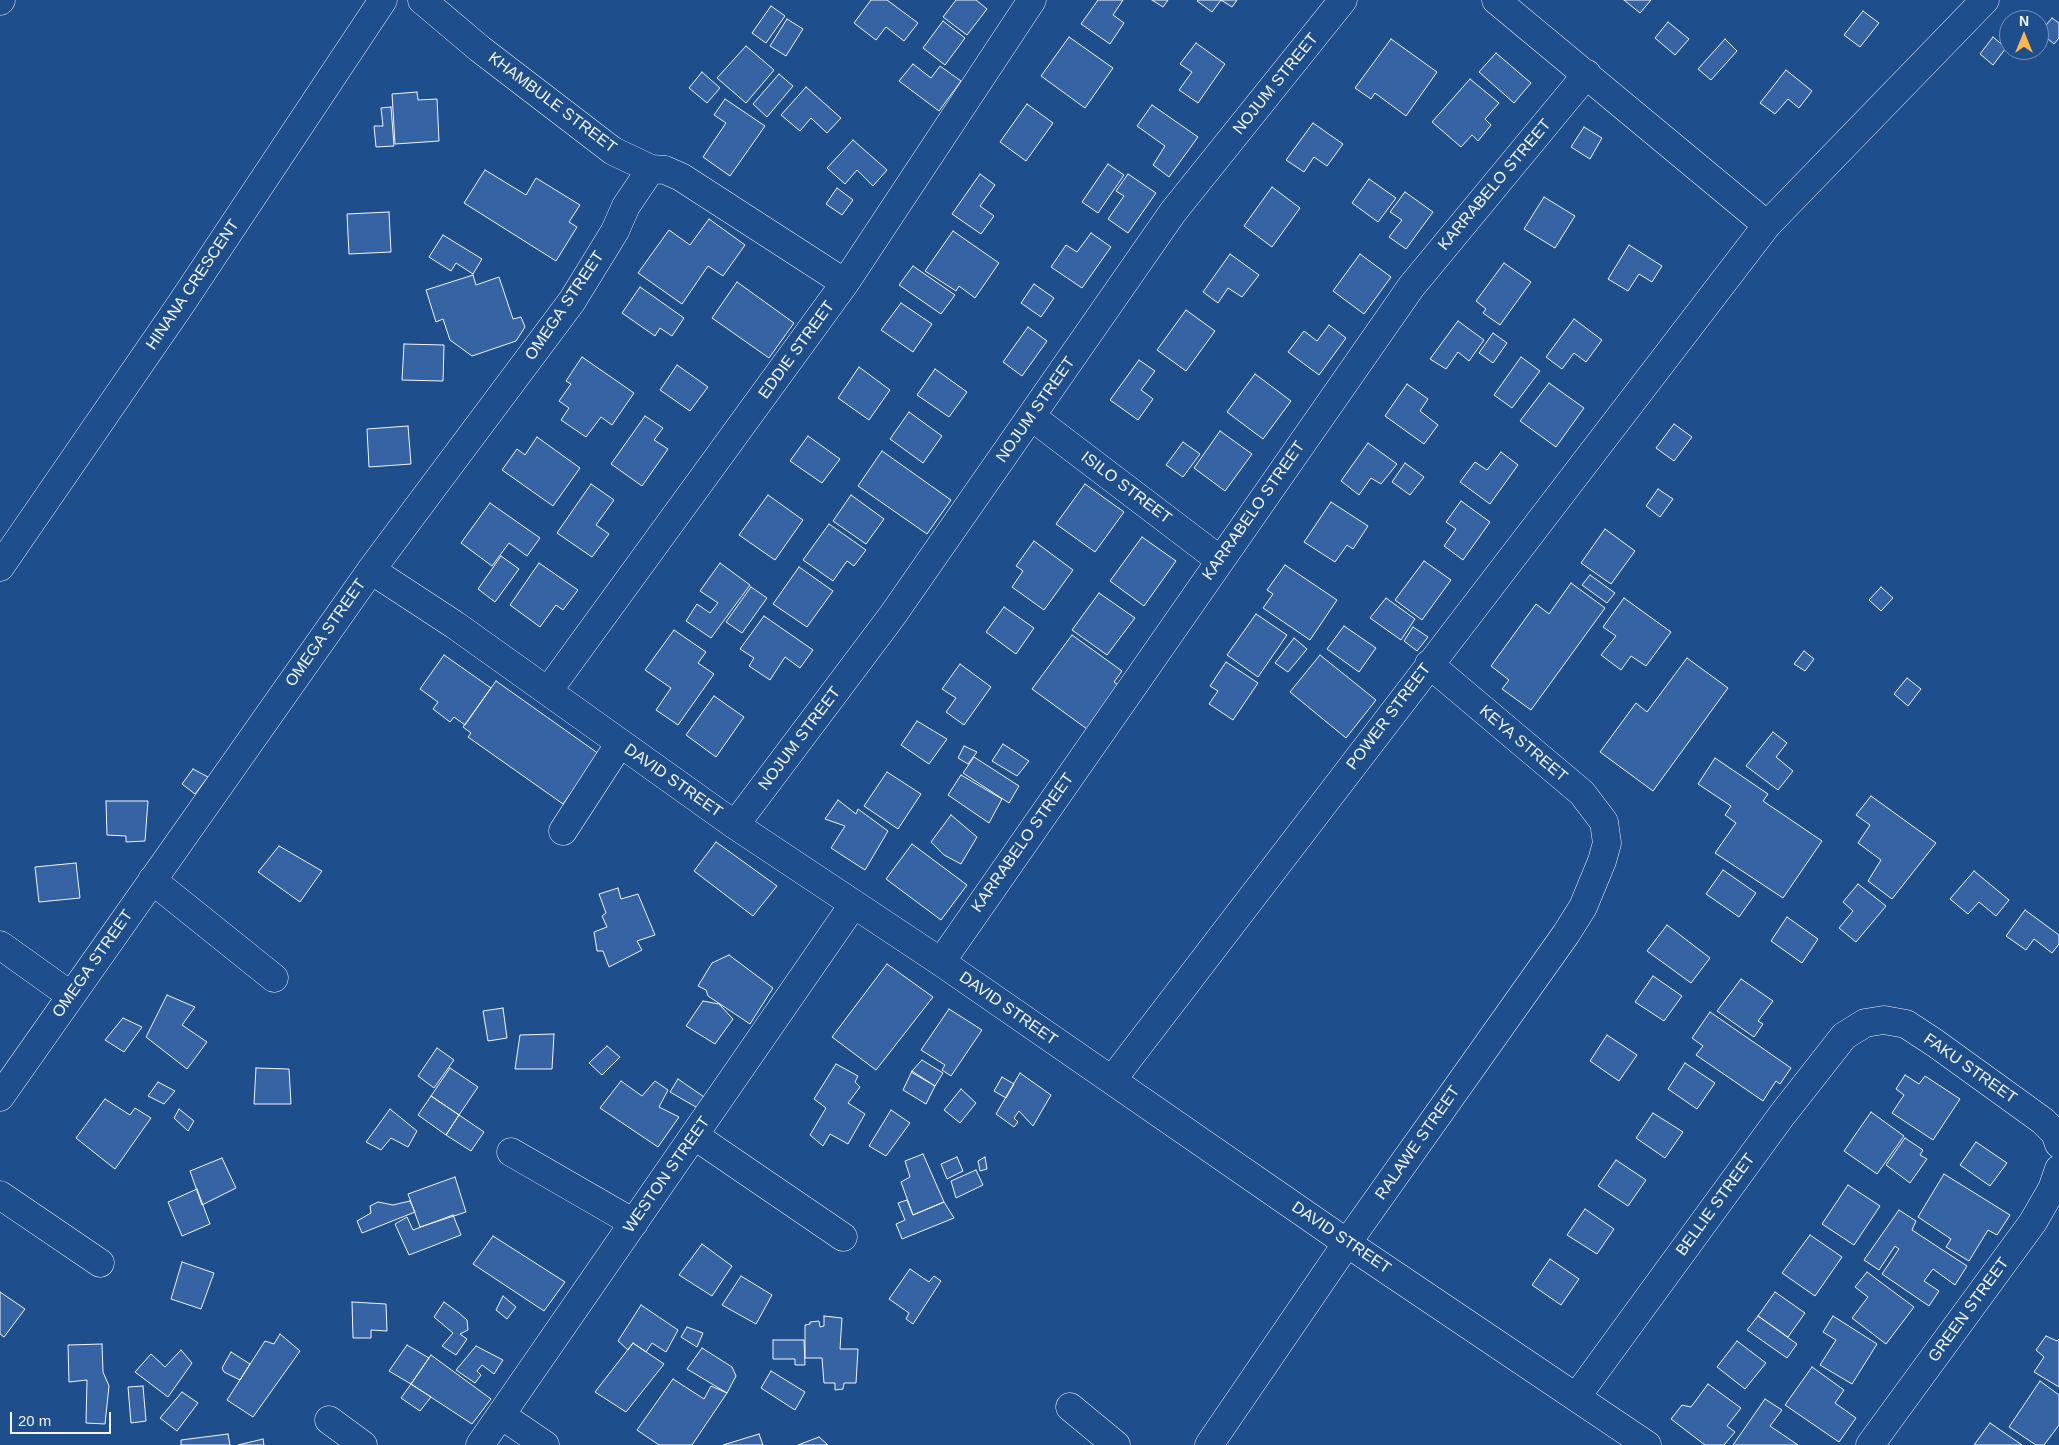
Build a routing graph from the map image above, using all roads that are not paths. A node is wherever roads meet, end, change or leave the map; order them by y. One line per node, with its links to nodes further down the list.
1 (383, 0): 13 (street, HINANA CRESCENT)
2 (422, 0): 8 (street, KHAMBULE STREET)
3 (1032, 0): 10 (street, EDDIE STREET)
4 (1343, 0): 11 (street, NOJUM STREET)
5 (1496, 0): 7 (street)
6 (1979, 2): 9 (street, POWER STREET)
7 (1587, 74): 9 (street); 12 (street, KARRABELO STREET)
8 (651, 169): 10 (street, KHAMBULE STREET); 14 (street, OMEGA STREET)
9 (1767, 225): 15 (street, POWER STREET)
10 (845, 284): 16 (street, EDDIE STREET)
11 (1032, 417): 12 (street, ISILO STREET); 18 (street, NOJUM STREET)
12 (1220, 560): 24 (street, KARRABELO STREET)
13 (0, 567)
14 (371, 570): 16 (street, DAVID STREET); 21 (street, OMEGA STREET)
15 (1429, 664): 20 (street, KEYA STREET); 28 (street, POWER STREET)
16 (548, 691): 17 (street, DAVID STREET)
17 (620, 743): 18 (street, DAVID STREET); 19 (street)
18 (735, 825): 22 (street, DAVID STREET)
19 (563, 830)
20 (1606, 832): 37 (street, RALAWE STREET)
21 (152, 880): 25 (street); 26 (street, OMEGA STREET)
22 (853, 905): 24 (street, DAVID STREET); 30 (street, WESTON STREET)
23 (0, 945): 26 (street)
24 (941, 962): 28 (street, DAVID STREET)
25 (274, 978)
26 (70, 994): 29 (street, OMEGA STREET)
27 (1865, 1022): 31 (street, FAKU STREET); 39 (street, BELLIE STREET)
28 (1112, 1080): 37 (street, DAVID STREET)
29 (0, 1097)
30 (695, 1136): 35 (street, WESTON STREET); 36 (street)
31 (2059, 1144)
32 (511, 1152): 35 (street)
33 (2059, 1169): 49 (street, GREEN STREET)
34 (0, 1195): 38 (street)
35 (634, 1223): 41 (street, WESTON STREET)
36 (843, 1237)
37 (1347, 1243): 39 (street, DAVID STREET); 47 (street, RALAWE STREET)
38 (100, 1263)
39 (1577, 1396): 48 (street, DAVID STREET)
40 (1070, 1407): 46 (street)
41 (501, 1415): 44 (street, WESTON STREET); 45 (street)
42 (329, 1420): 43 (street)
43 (363, 1445)
44 (480, 1445)
45 (544, 1445)
46 (1116, 1445)
47 (1209, 1445)
48 (1647, 1445)
49 (1870, 1445)

